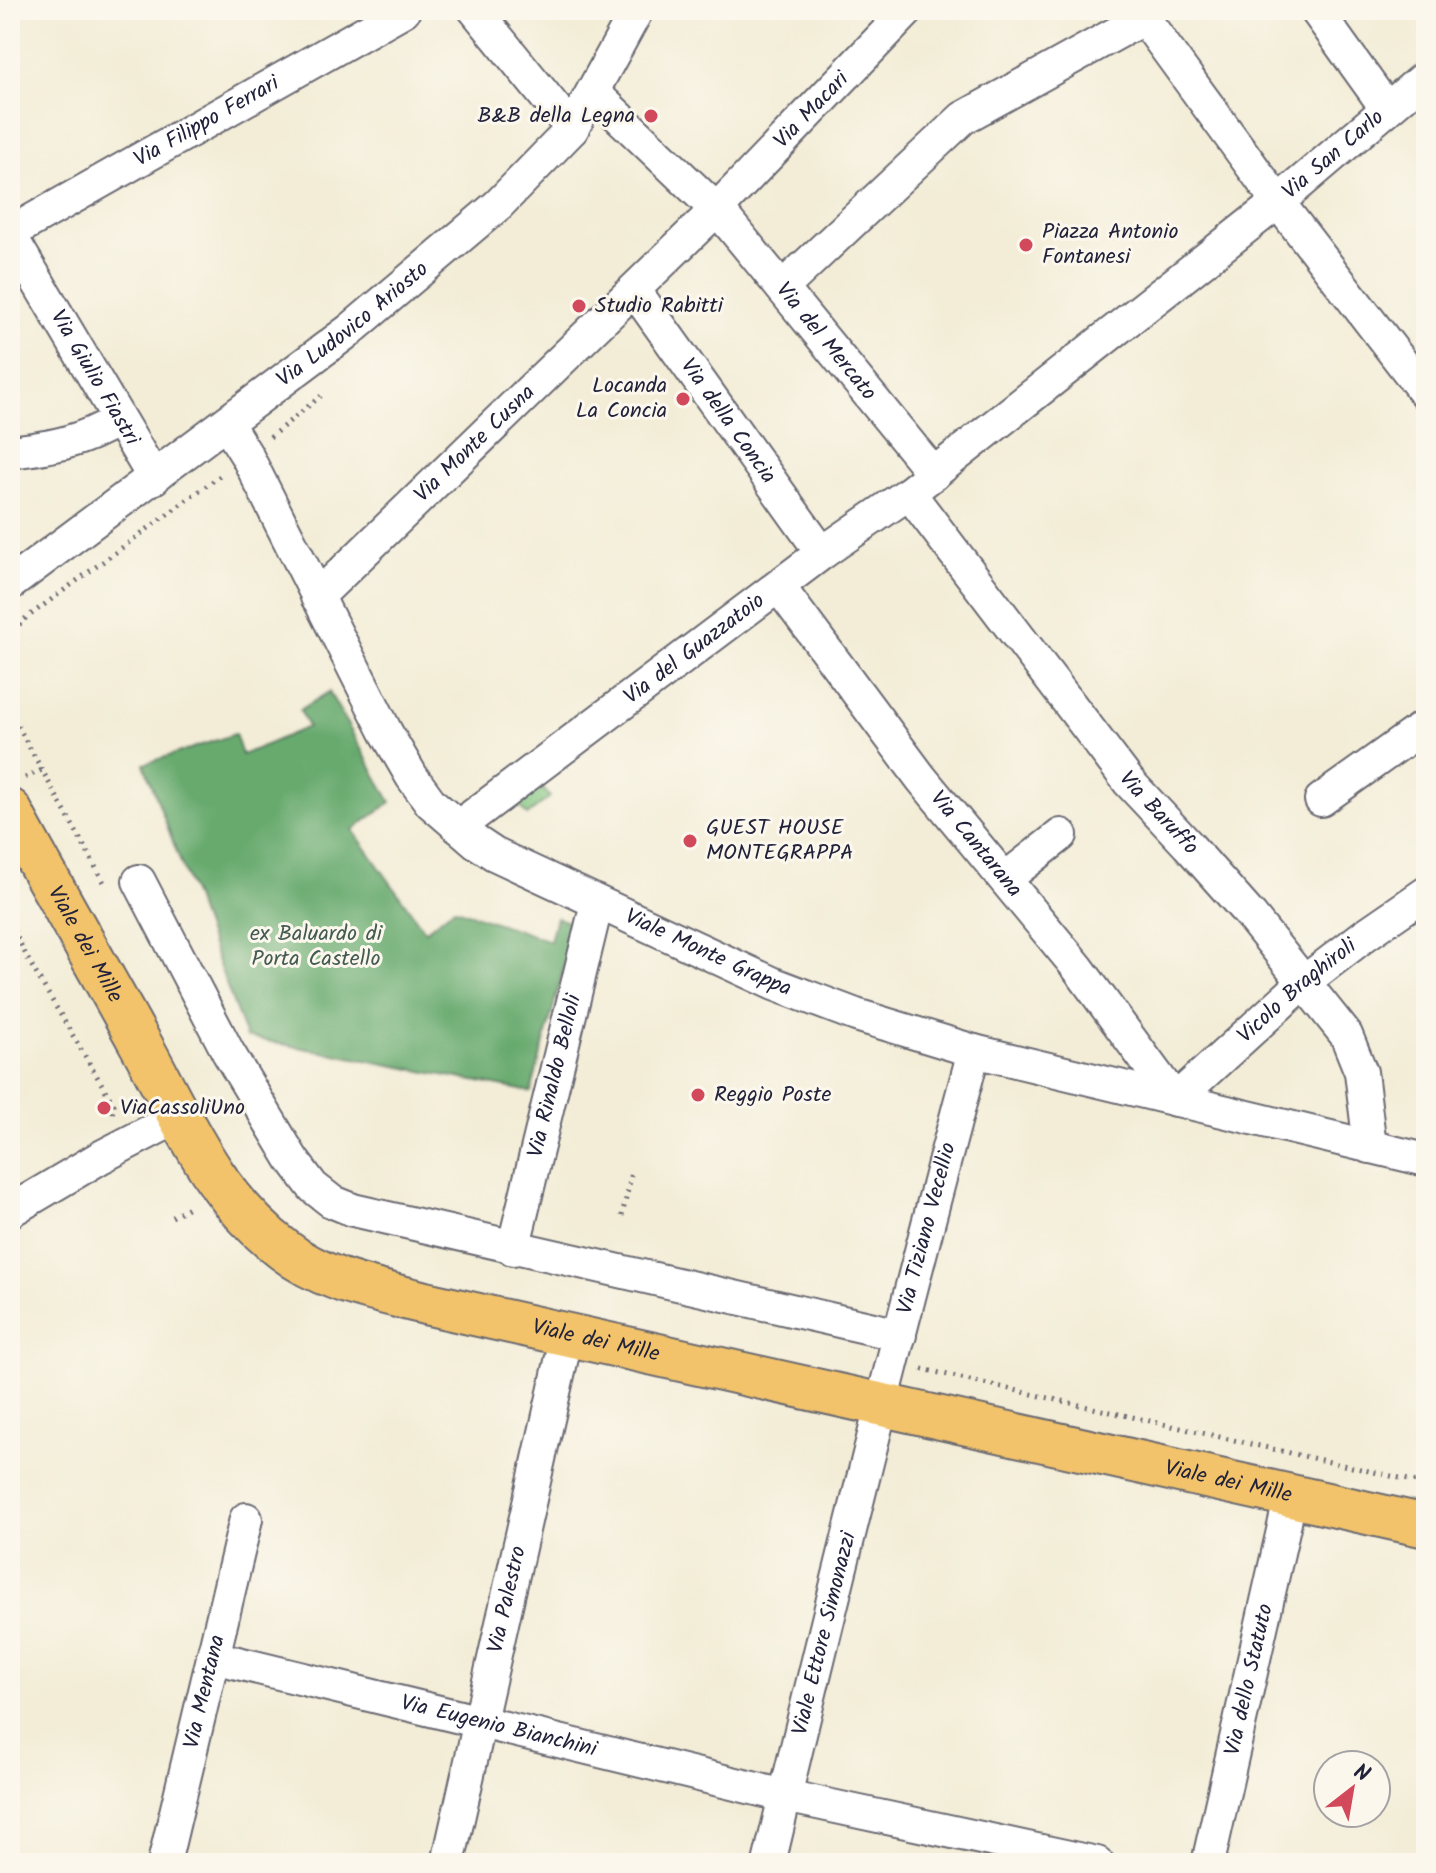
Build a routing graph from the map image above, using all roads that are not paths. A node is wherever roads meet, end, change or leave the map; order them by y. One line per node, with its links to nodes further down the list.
1 (404, 10): 13 (street, Via Filippo Ferrari)
2 (475, 10): 10 (street)
3 (637, 10): 8 (street, Via Ludovico Ariosto)
4 (908, 10): 12 (street, Via Macari)
5 (1316, 10): 9 (street)
6 (1141, 14): 11 (street); 14 (street)
7 (1426, 76): 9 (street, Via San Carlo)
8 (593, 92): 10 (street, Via Ludovico Ariosto); 12 (street, Via del Mercato)
9 (1387, 109): 11 (street, Via San Carlo)
10 (572, 129): 18 (street, Via Ludovico Ariosto)
11 (1278, 202): 16 (street); 20 (street)
12 (717, 209): 14 (street, Via del Mercato); 15 (street, Via Macari)
13 (10, 234): 17 (street, Via Giulio Fiastri)
14 (782, 288): 20 (street, Via del Mercato)
15 (635, 291): 23 (street, Via della Concia); 26 (street, Via Monte Cusna)
16 (1426, 394)
17 (118, 420): 19 (street); 21 (street, Via Giulio Fiastri)
18 (227, 424): 21 (street, Via Ludovico Ariosto); 26 (street, Viale Monte Grappa)
19 (10, 452)
20 (934, 474): 22 (street, Via del Guazzatoio)
21 (154, 478): 24 (street, Via Ludovico Ariosto)
22 (909, 493): 23 (street, Via del Guazzatoio); 36 (street, Via Baruffo)
23 (822, 553): 25 (street, Via del Guazzatoio)
24 (10, 584)
25 (779, 587): 30 (street, Via del Guazzatoio); 32 (street, Via Cantarana)
26 (317, 597): 30 (street, Viale Monte Grappa)
27 (1426, 725): 28 (street)
28 (1321, 800)
29 (10, 810): 39 (main road, Viale dei Mille)
30 (458, 827): 35 (street, Viale Monte Grappa)
31 (1061, 835): 32 (street)
32 (1005, 879): 38 (street, Via Cantarana)
33 (124, 886): 43 (street)
34 (1426, 893): 36 (street, Vicolo Braghiroli)
35 (597, 903): 37 (street, Viale Monte Grappa); 43 (street, Via Rinaldo Belloli)
36 (1304, 982): 38 (street, Vicolo Braghiroli); 40 (street, Via Baruffo)
37 (974, 1051): 38 (street, Viale Monte Grappa); 45 (street, Via Tiziano Vecellio)
38 (1175, 1100): 40 (street, Viale Monte Grappa)
39 (178, 1117): 42 (street); 44 (main road, Viale dei Mille)
40 (1370, 1147): 41 (street, Viale Monte Grappa)
41 (1426, 1160)
42 (10, 1211)
43 (513, 1249): 45 (street)
44 (567, 1335): 46 (main road, Viale dei Mille); 51 (street, Via Palestro)
45 (897, 1349): 46 (street, Via Tiziano Vecellio)
46 (882, 1404): 47 (main road, Viale dei Mille); 52 (street, Viale Ettore Simonazzi)
47 (1291, 1495): 49 (main road, Viale dei Mille); 57 (street, Via dello Statuto)
48 (246, 1519): 50 (street, Via Mentana)
49 (1426, 1526)
50 (213, 1657): 51 (street, Via Eugenio Bianchini); 53 (street, Via Mentana)
51 (478, 1723): 52 (street, Via Eugenio Bianchini); 54 (street, Via Palestro)
52 (785, 1796): 55 (street, Viale Ettore Simonazzi); 56 (street, Via Eugenio Bianchini)
53 (164, 1863)
54 (448, 1863)
55 (769, 1863)
56 (1097, 1863)
57 (1208, 1863)

